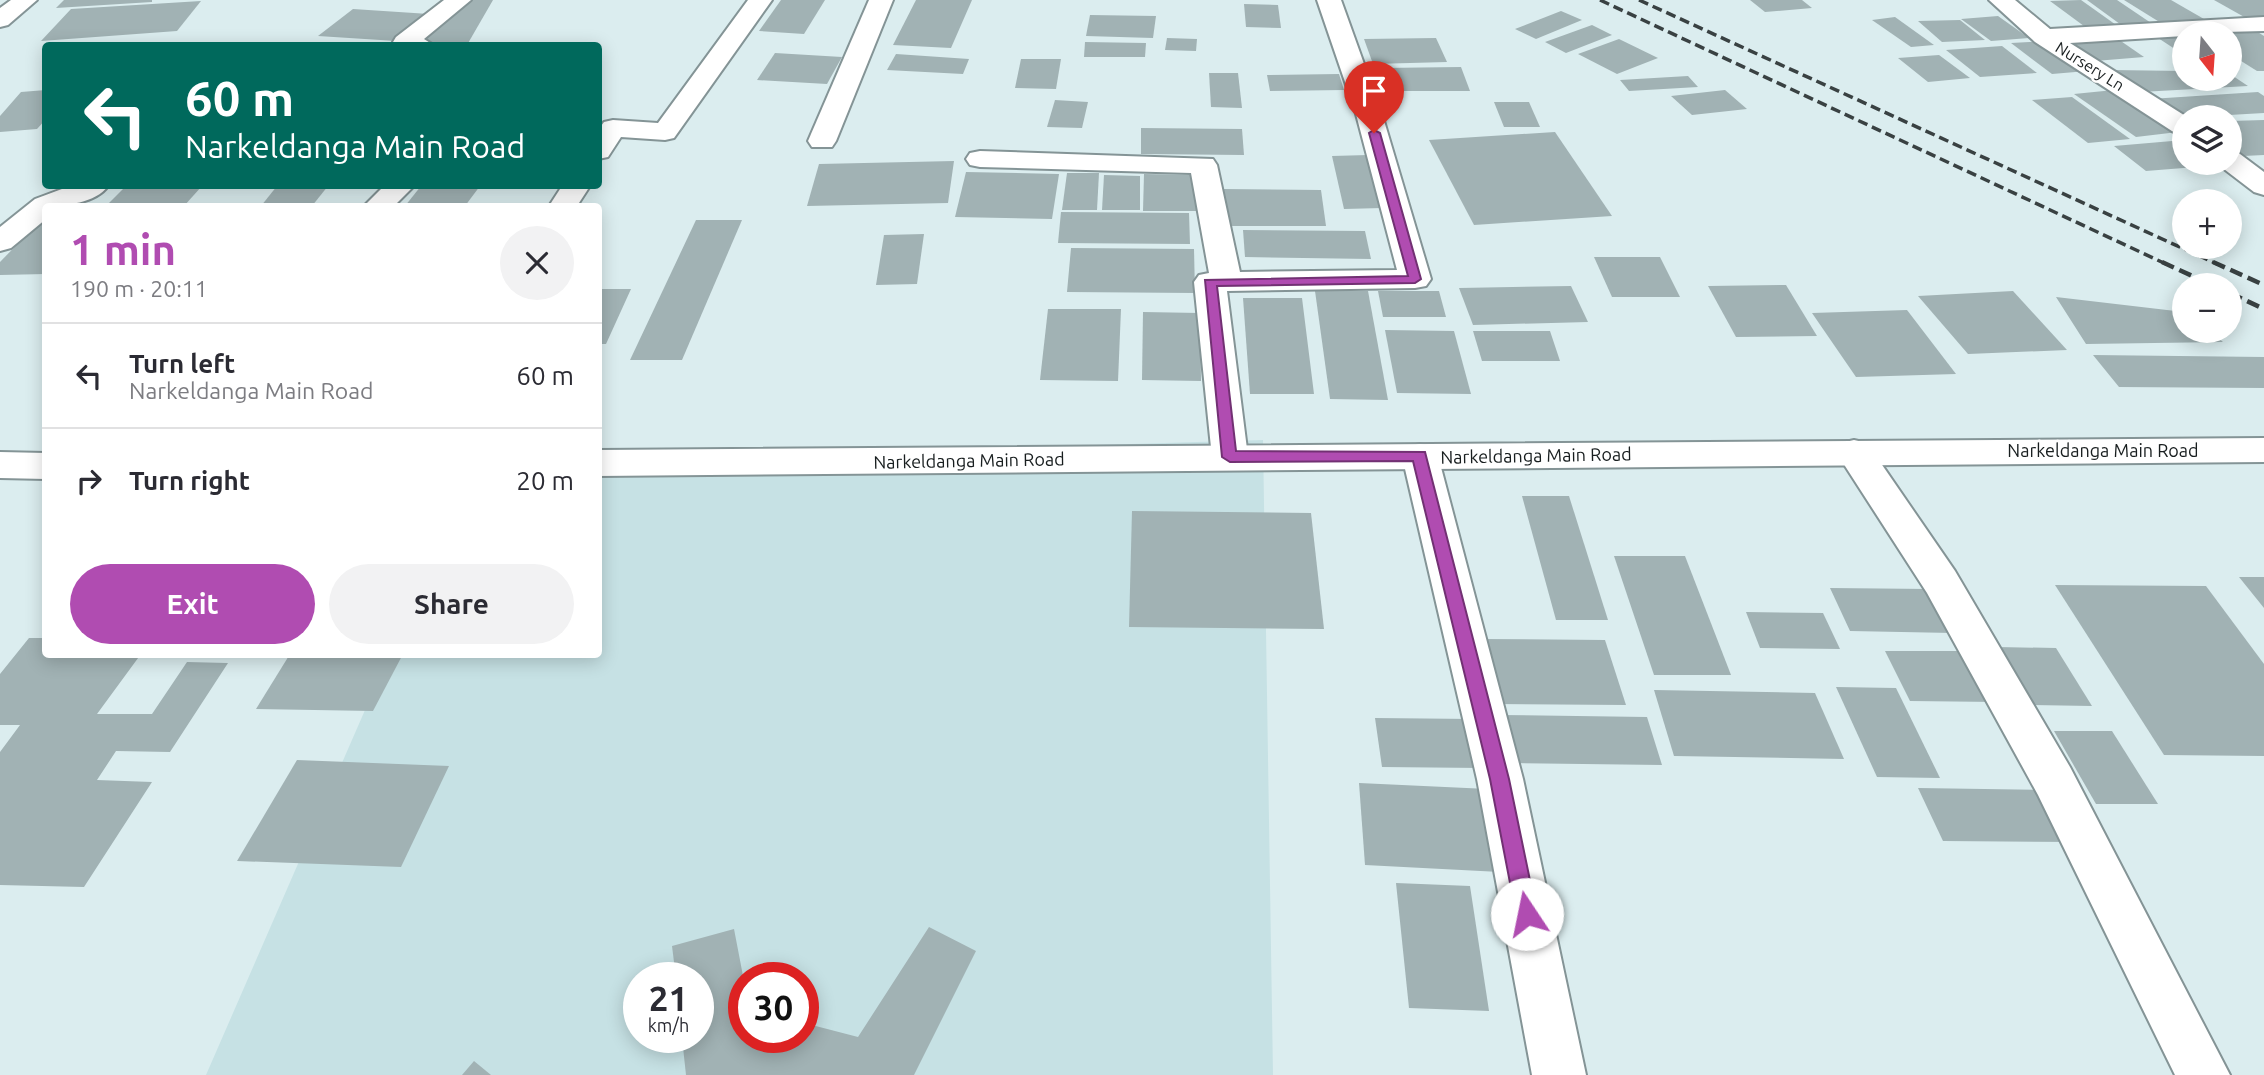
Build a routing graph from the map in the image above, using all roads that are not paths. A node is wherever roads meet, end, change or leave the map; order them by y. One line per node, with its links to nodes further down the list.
1 (25, 0): 7 (street)
2 (459, 0): 10 (street)
3 (760, 0): 13 (street)
4 (881, 0): 12 (street)
5 (1329, 0): 23 (street)
6 (2001, 0): 9 (street, Nursery Ln)
7 (0, 20)
8 (2264, 24): 9 (street)
9 (2044, 37): 11 (street, Nursery Ln)
10 (405, 42)
11 (2172, 119)
12 (822, 141)
13 (602, 145)
14 (980, 159): 23 (street)
15 (2242, 169): 16 (street)
16 (2264, 186)
17 (86, 189): 19 (street)
18 (397, 189): 20 (street)
19 (50, 203)
20 (381, 203)
21 (42, 207): 22 (street)
22 (0, 242)
23 (1226, 282): 27 (street)
24 (2264, 450): 25 (street, Narkeldanga Main Road)
25 (1854, 452): 26 (street, Narkeldanga Main Road); 32 (street)
26 (1420, 456): 27 (street, Narkeldanga Main Road); 31 (street)
27 (1230, 457): 28 (street, Narkeldanga Main Road)
28 (602, 463)
29 (0, 466): 30 (street)
30 (42, 466)
31 (1559, 1075)
32 (2203, 1075)

